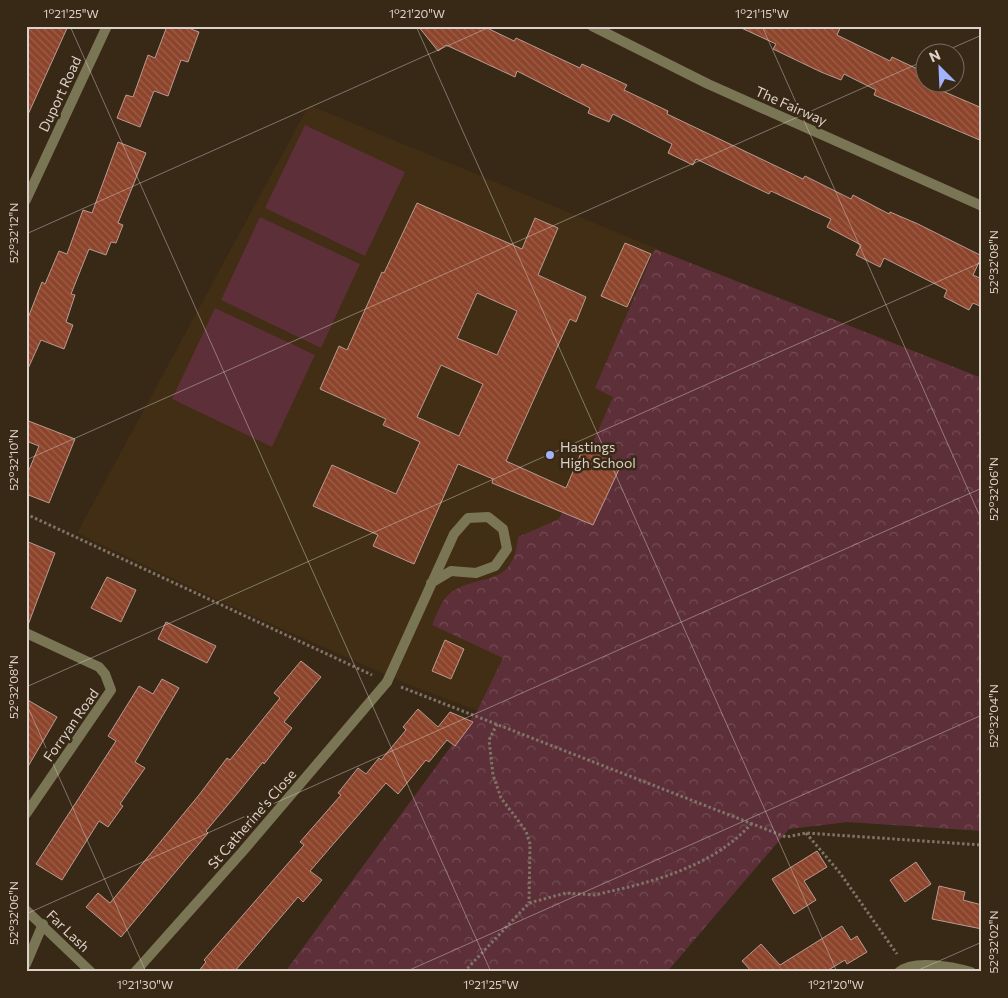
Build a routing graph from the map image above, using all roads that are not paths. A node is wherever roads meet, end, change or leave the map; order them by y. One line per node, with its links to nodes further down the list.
1 (107, 26): 3 (street, Duport Road)
2 (592, 26): 4 (street, The Fairway)
3 (26, 200)
4 (982, 206)
5 (431, 583): 5 (street, St Catherine's Close); 13 (street, St Catherine's Close)
6 (26, 633): 7 (street, Forryan Road)
7 (26, 814)
8 (26, 910): 9 (street, Far Lash)
9 (43, 924): 10 (street); 12 (street, Far Lash)
10 (26, 964)
11 (902, 969): 14 (street)
12 (91, 972)
13 (135, 972)
14 (971, 972)

